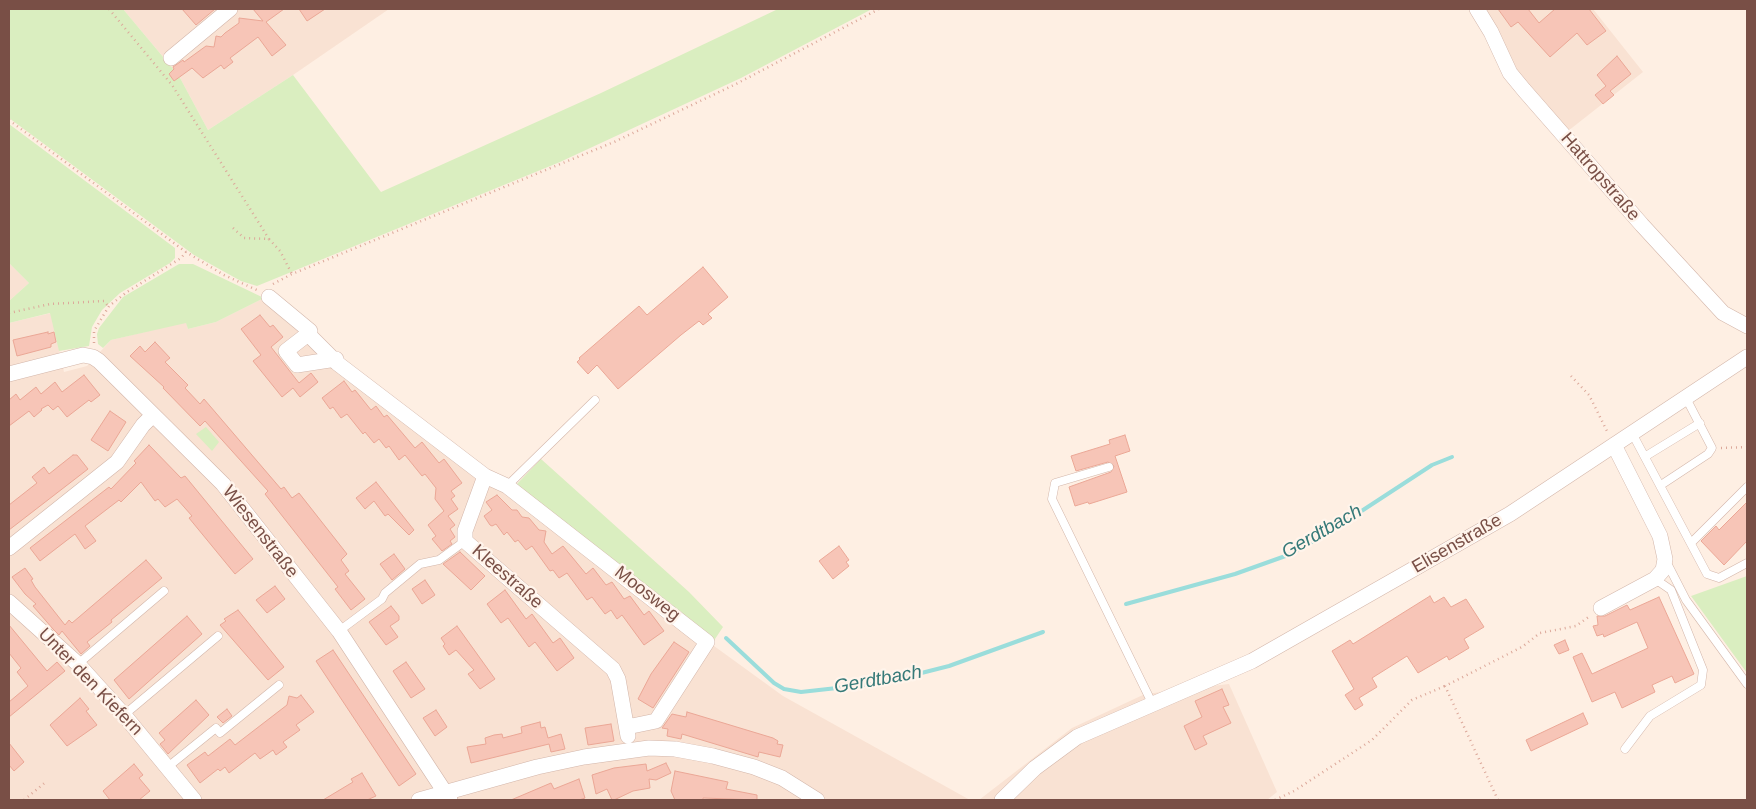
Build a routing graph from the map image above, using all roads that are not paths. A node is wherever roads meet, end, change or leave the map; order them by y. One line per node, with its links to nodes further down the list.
1 (230, 9): 3 (street)
2 (1477, 9): 5 (street, Hattropstraße)
3 (171, 58)
4 (265, 295): 6 (street)
5 (1747, 326)
6 (308, 334): 8 (street); 8 (street)
7 (1747, 357): 10 (street, Elisenstraße)
8 (336, 359): 18 (street)
9 (9, 374): 12 (street, Wiesenstraße)
10 (1686, 398): 13 (lane); 14 (street, Elisenstraße)
11 (595, 400): 20 (lane)
12 (153, 414): 24 (street); 31 (street, Wiesenstraße)
13 (1700, 423): 16 (lane); 19 (lane)
14 (1632, 432): 15 (street, Elisenstraße); 16 (lane)
15 (1614, 445): 25 (street); 36 (street, Elisenstraße)
16 (1646, 456): 19 (lane)
17 (1109, 467): 36 (lane)
18 (485, 476): 20 (street, Moosweg); 22 (street, Kleestraße)
19 (1661, 485): 23 (lane)
20 (507, 486): 38 (street, Moosweg)
21 (1747, 487): 23 (lane)
22 (466, 541): 31 (lane); 38 (street, Kleestraße)
23 (1691, 543): 26 (lane)
24 (9, 548)
25 (1665, 559): 27 (street); 34 (lane)
26 (1747, 563)
27 (1655, 578): 30 (street); 40 (lane)
28 (164, 591): 33 (lane)
29 (9, 602): 33 (street, Unter den Kiefern)
30 (1601, 608)
31 (339, 631): 42 (street, Wiesenstraße)
32 (218, 636): 37 (lane)
33 (78, 664): 37 (street, Unter den Kiefern)
34 (1747, 684)
35 (279, 685): 41 (lane)
36 (1152, 703): 46 (street, Elisenstraße)
37 (124, 715): 41 (street, Unter den Kiefern)
38 (627, 727): 39 (street, Kleestraße)
39 (631, 749): 42 (street); 45 (street)
40 (1625, 749)
41 (168, 766): 43 (street, Unter den Kiefern)
42 (448, 796): 44 (street)
43 (194, 800)
44 (419, 800)
45 (817, 800)
46 (1002, 800)

